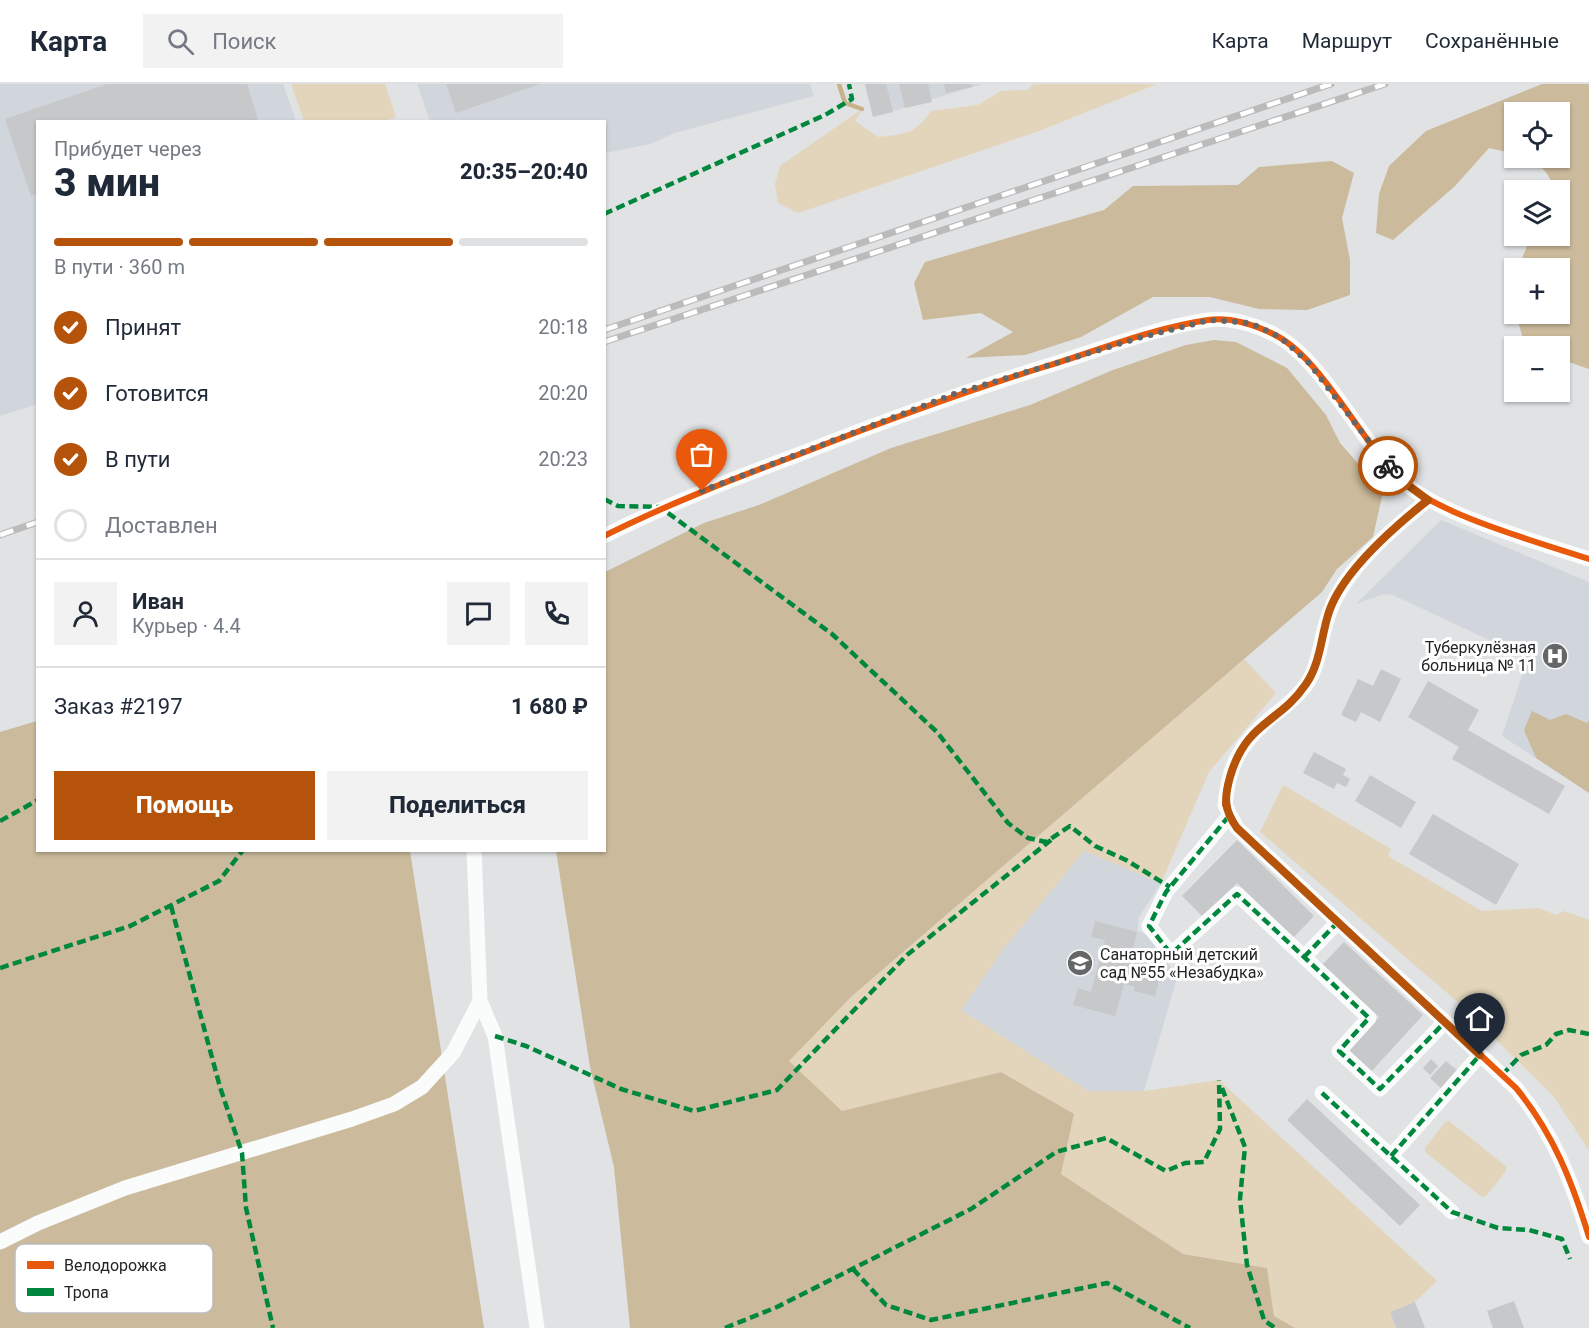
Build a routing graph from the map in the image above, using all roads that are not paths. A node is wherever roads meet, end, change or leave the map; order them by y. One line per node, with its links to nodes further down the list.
1 (1428, 500): 2 (street); 3 (street); 4 (street)
2 (606, 535)
3 (1589, 559)
4 (1229, 816): 6 (street); 7 (street)
5 (474, 852): 8 (street)
6 (1338, 922): 7 (street); 9 (street)
7 (1304, 957): 9 (street)
8 (480, 1000): 15 (street); 16 (street)
9 (1445, 1022): 10 (street)
10 (1480, 1055): 12 (street); 14 (street)
11 (1322, 1093): 12 (street)
12 (1390, 1156): 13 (street)
13 (1452, 1212)
14 (1589, 1237)
15 (0, 1242)
16 (537, 1328)

